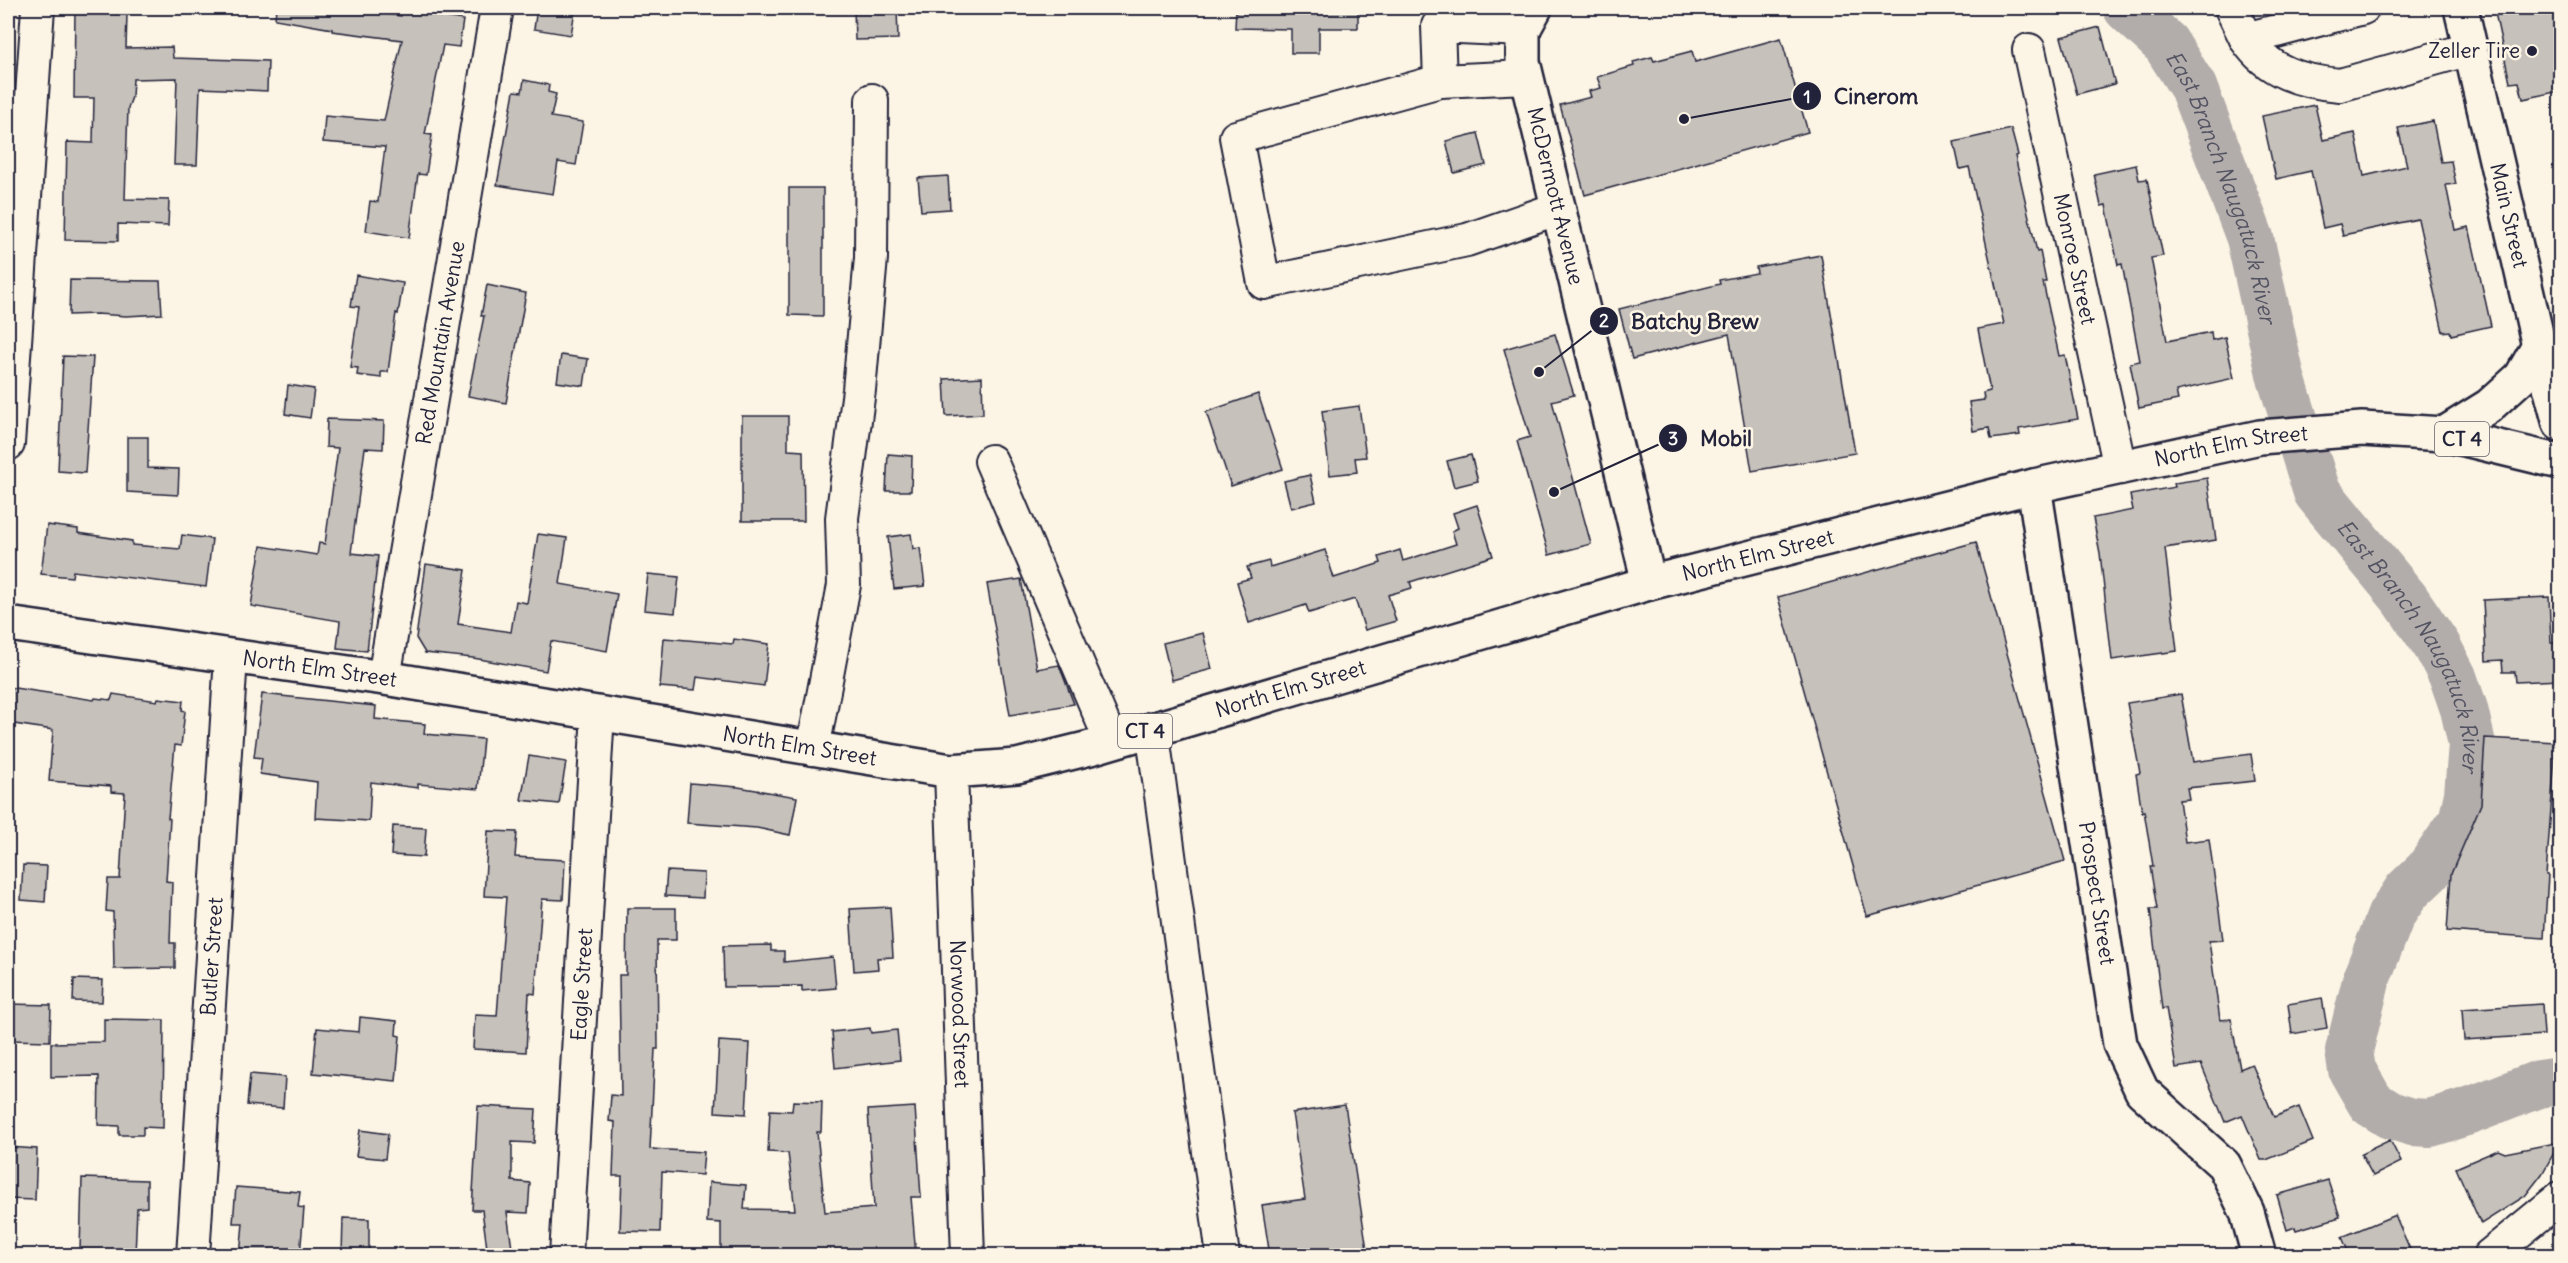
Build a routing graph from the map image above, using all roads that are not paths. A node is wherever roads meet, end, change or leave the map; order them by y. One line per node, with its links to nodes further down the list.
1 (38, 8): 17 (street)
2 (497, 8): 25 (street, Red Mountain Avenue)
3 (2231, 8): 7 (street)
4 (2364, 8): 7 (street)
5 (2461, 8): 8 (main road, Main Street)
6 (1526, 16): 10 (main road, McDermott Avenue); 11 (street)
7 (2246, 39): 8 (street)
8 (2470, 49): 14 (main road, Main Street)
9 (2029, 50): 20 (street, Monroe Street)
10 (1526, 77): 11 (street); 13 (main road, McDermott Avenue)
11 (1440, 81): 13 (street)
12 (872, 100): 29 (street)
13 (1559, 208): 22 (main road, McDermott Avenue)
14 (2540, 346): 15 (main road, Main Street); 16 (main road)
15 (2560, 424)
16 (2444, 434): 19 (main road, North Elm Street / CT 4); 20 (main road, North Elm Street / CT 4)
17 (8, 444)
18 (991, 461): 28 (street)
19 (2560, 462)
20 (2120, 468): 21 (main road, North Elm Street / CT 4)
21 (2034, 486): 22 (main road, North Elm Street / CT 4); 36 (main road, Prospect Street)
22 (1649, 583): 27 (main road, North Elm Street / CT 4)
23 (8, 624): 24 (main road, North Elm Street / CT 4)
24 (231, 657): 25 (main road, North Elm Street / CT 4); 32 (street, Butler Street)
25 (384, 678): 26 (main road, North Elm Street / CT 4)
26 (598, 713): 29 (main road, North Elm Street / CT 4); 33 (street, Eagle Street)
27 (1152, 728): 28 (main road, North Elm Street / CT 4); 35 (street)
28 (1111, 741): 30 (main road, North Elm Street / CT 4)
29 (813, 749): 30 (main road, North Elm Street / CT 4)
30 (951, 771): 34 (street, Norwood Street)
31 (2560, 1198): 37 (street)
32 (193, 1256)
33 (566, 1256)
34 (968, 1256)
35 (1223, 1256)
36 (2259, 1256)
37 (2489, 1256)

